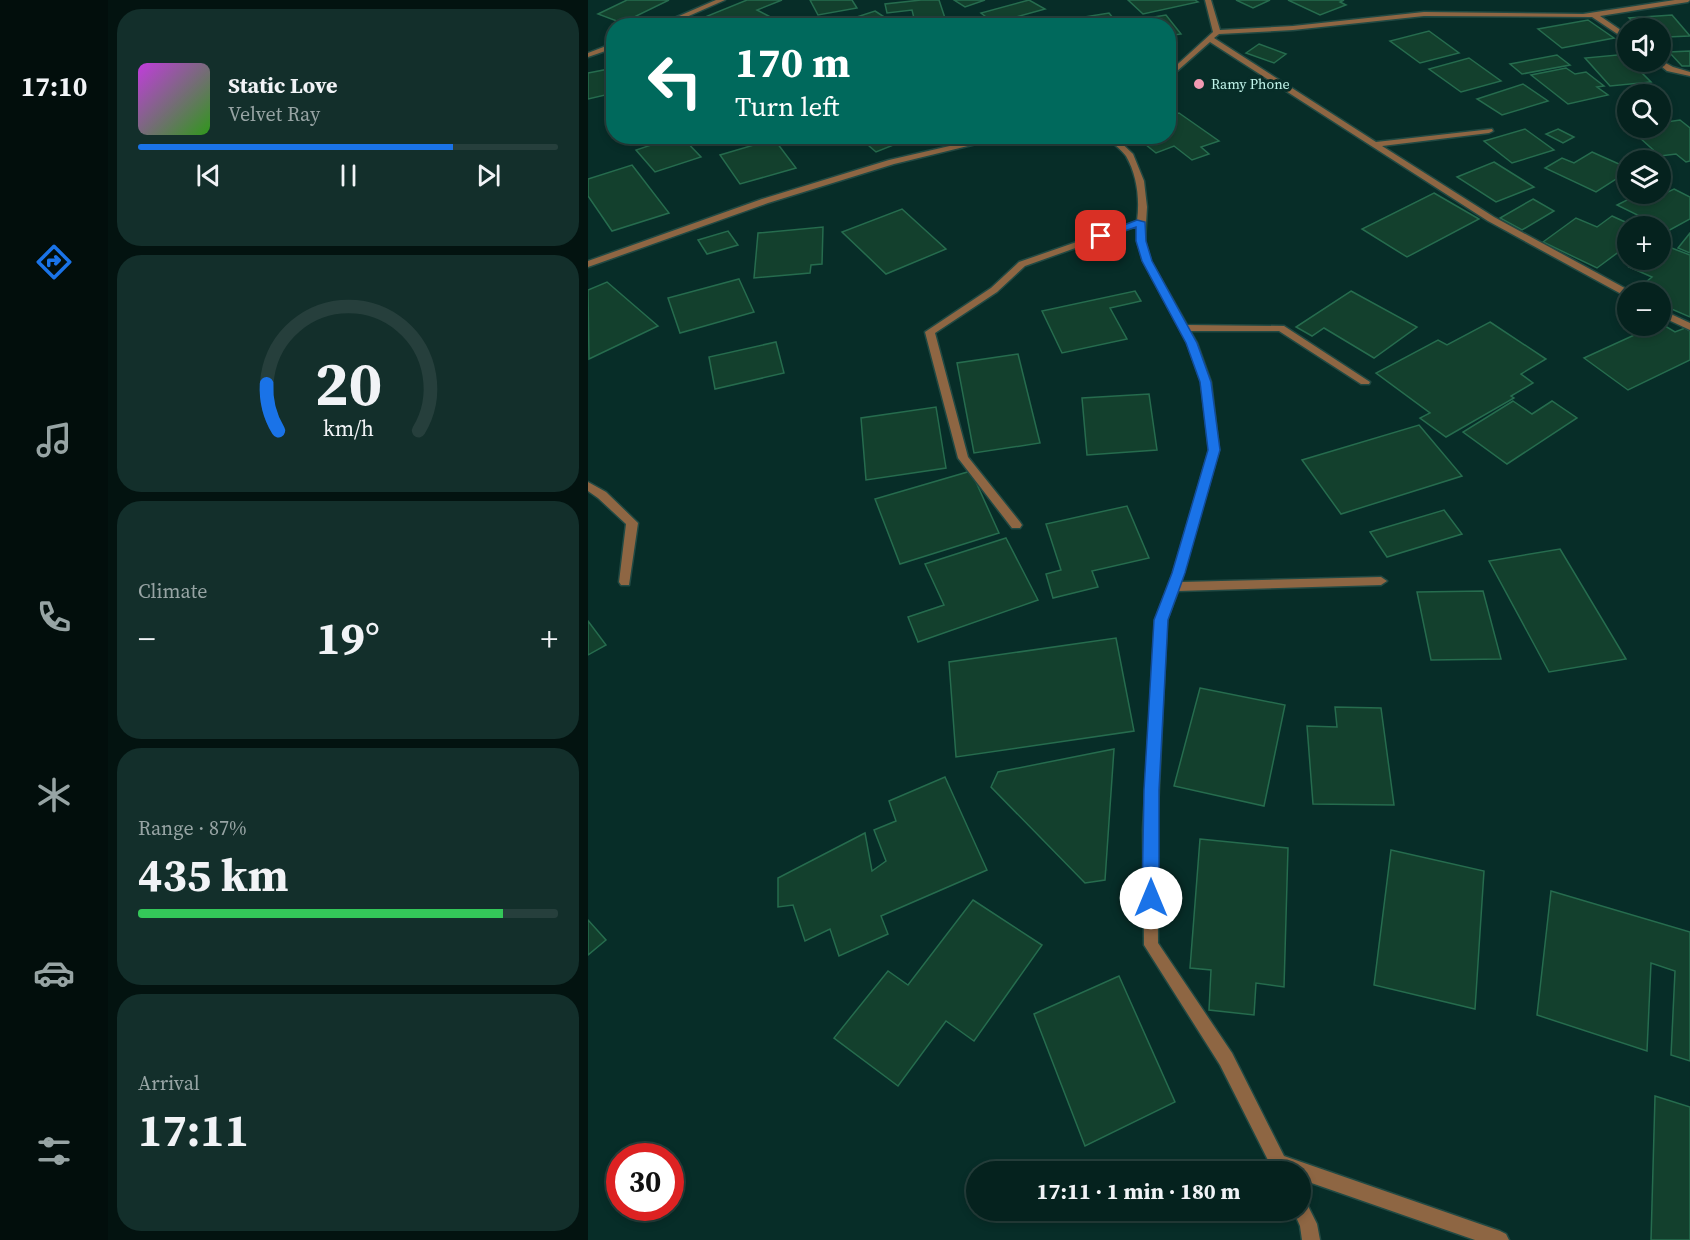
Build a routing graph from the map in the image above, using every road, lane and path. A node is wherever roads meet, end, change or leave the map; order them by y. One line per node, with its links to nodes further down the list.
1 (722, 0): 5 (street)
2 (1208, 0): 7 (street)
3 (1688, 0): 4 (street)
4 (1593, 14): 6 (street); 7 (street)
5 (678, 18)
6 (1617, 31)
7 (1214, 35): 11 (street); 16 (street)
8 (606, 48): 9 (street)
9 (588, 55)
10 (1671, 69): 12 (street)
11 (1176, 70)
12 (1690, 74)
13 (1489, 131): 16 (street)
14 (970, 144): 18 (street)
15 (1118, 144): 17 (street)
16 (1375, 144): 19 (street)
17 (1140, 222): 22 (street); 25 (street)
18 (588, 264)
19 (1617, 288)
20 (1671, 318): 21 (street)
21 (1690, 327)
22 (1185, 328): 23 (street); 28 (street)
23 (1365, 382)
24 (588, 486): 27 (street)
25 (1016, 525)
26 (1381, 581): 28 (street)
27 (625, 582)
28 (1173, 587): 29 (street)
29 (1277, 1161)
30 (1311, 1178): 33 (street)
31 (1306, 1221): 32 (street)
32 (1311, 1240)
33 (1500, 1240)

